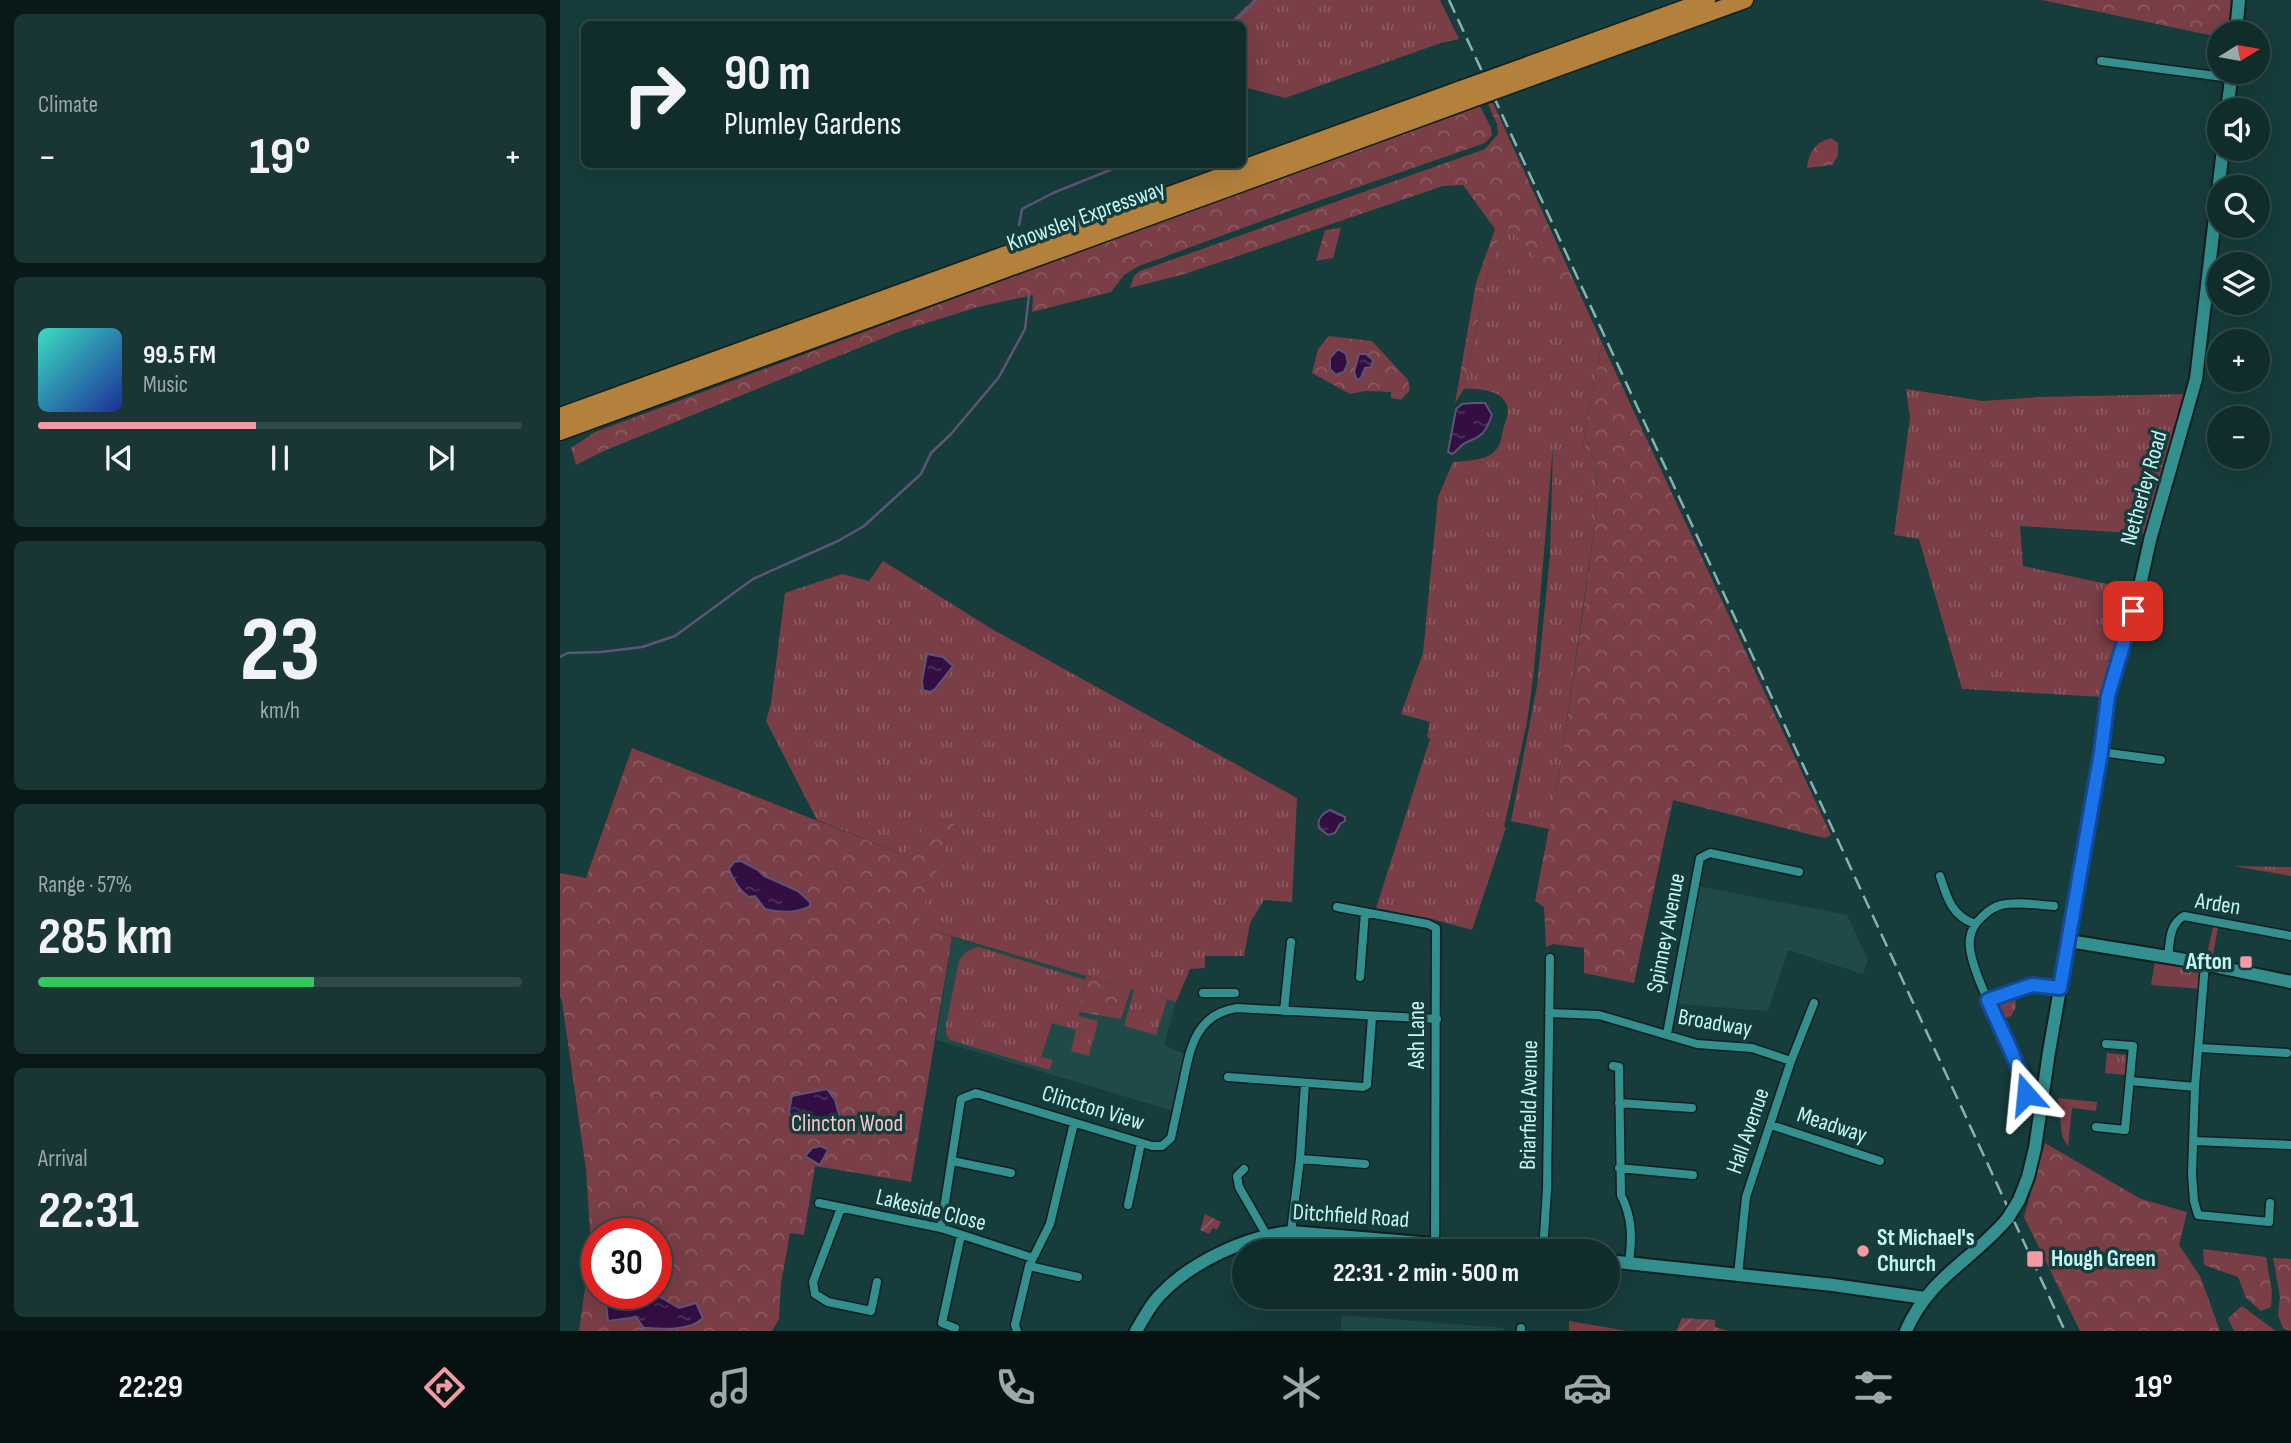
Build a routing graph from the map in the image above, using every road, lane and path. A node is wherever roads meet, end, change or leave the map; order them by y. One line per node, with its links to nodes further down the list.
1 (1707, 0): 7 (highway, Knowsley Expressway)
2 (1745, 0): 7 (highway, Knowsley Expressway)
3 (2239, 0): 4 (main road)
4 (2237, 21)
5 (2101, 61): 6 (street)
6 (2207, 72)
7 (1517, 76): 8 (highway, Knowsley Expressway, bridge)
8 (1464, 95): 10 (highway, Knowsley Expressway); 11 (highway, Knowsley Expressway)
9 (2222, 161): 12 (main road, Netherley Road)
10 (560, 416)
11 (560, 432)
12 (2101, 752): 13 (street); 21 (main road, Netherley Road)
13 (2161, 760)
14 (1799, 872): 39 (street, Spinney Avenue)
15 (1940, 876): 19 (street)
16 (2054, 906): 19 (street)
17 (1337, 907): 18 (street, Ash Lane)
18 (1365, 912): 26 (street); 38 (street, Ash Lane)
19 (1975, 924): 32 (street)
20 (2291, 936): 23 (street, Arden)
21 (2069, 941): 23 (main road); 28 (main road, Netherley Road)
22 (1291, 942): 35 (street)
23 (2168, 957): 25 (main road)
24 (1550, 958): 36 (street, Briarfield Avenue)
25 (2205, 964): 27 (main road); 41 (street)
26 (1360, 977)
27 (2291, 982)
28 (2060, 988): 32 (street); 85 (main road, Netherley Road, bridge)
29 (1203, 993): 30 (street)
30 (1224, 993): 31 (street); 34 (street)
31 (1235, 993)
32 (1988, 1000): 47 (street)
33 (1814, 1003): 43 (street, Hall Avenue)
34 (1227, 1010): 35 (street); 58 (street, Clincton View)
35 (1284, 1011): 37 (street)
36 (1549, 1013): 39 (street, Broadway); 78 (street, Briarfield Avenue)
37 (1372, 1017): 38 (street); 49 (street)
38 (1437, 1019): 77 (street, Ash Lane)
39 (1667, 1034): 43 (street, Broadway)
40 (2106, 1044): 48 (street)
41 (2200, 1048): 42 (street); 50 (street)
42 (2287, 1053)
43 (1791, 1061): 55 (street, Hall Avenue)
44 (1613, 1066): 53 (street)
45 (2032, 1074): 47 (street)
46 (1228, 1077): 49 (street)
47 (2022, 1077): 51 (street)
48 (2130, 1082): 50 (street); 56 (street)
49 (1305, 1083): 60 (street)
50 (2195, 1087): 57 (street)
51 (2026, 1094)
52 (1687, 1098): 53 (street)
53 (1619, 1103): 64 (street)
54 (1074, 1123): 58 (street, Clincton View); 61 (street, Clincton View); 79 (street)
55 (1771, 1125): 62 (street, Meadway); 82 (street, Hall Avenue)
56 (2096, 1128)
57 (2194, 1141): 59 (street); 69 (street)
58 (1141, 1143): 70 (street)
59 (2291, 1145)
60 (1300, 1159): 63 (street); 73 (street)
61 (952, 1161): 66 (street); 72 (street, Clincton View)
62 (1880, 1161)
63 (1365, 1164)
64 (1619, 1168): 67 (street); 81 (street)
65 (1244, 1169): 74 (street)
66 (1011, 1173)
67 (1685, 1186)
68 (819, 1203): 71 (street, Lakeside Close)
69 (2270, 1203)
70 (1128, 1205)
71 (841, 1208): 72 (street, Lakeside Close); 84 (street)
72 (941, 1228): 75 (street, Lakeside Close)
73 (1291, 1232): 74 (main road, Ditchfield Road); 76 (main road, Ditchfield Road)
74 (1266, 1234): 88 (main road, Ditchfield Road)
75 (961, 1235): 79 (street, Lakeside Close); 86 (street)
76 (1383, 1239)
77 (1436, 1239)
78 (1543, 1239)
79 (1031, 1262): 83 (street, Lakeside Close); 87 (street)
80 (1620, 1263): 81 (main road)
81 (1629, 1264): 82 (main road)
82 (1738, 1275): 85 (main road)
83 (1078, 1277)
84 (877, 1282)
85 (1925, 1298): 89 (main road, Netherley Road)
86 (955, 1328)
87 (1017, 1331)
88 (1136, 1331)
89 (1906, 1331)

